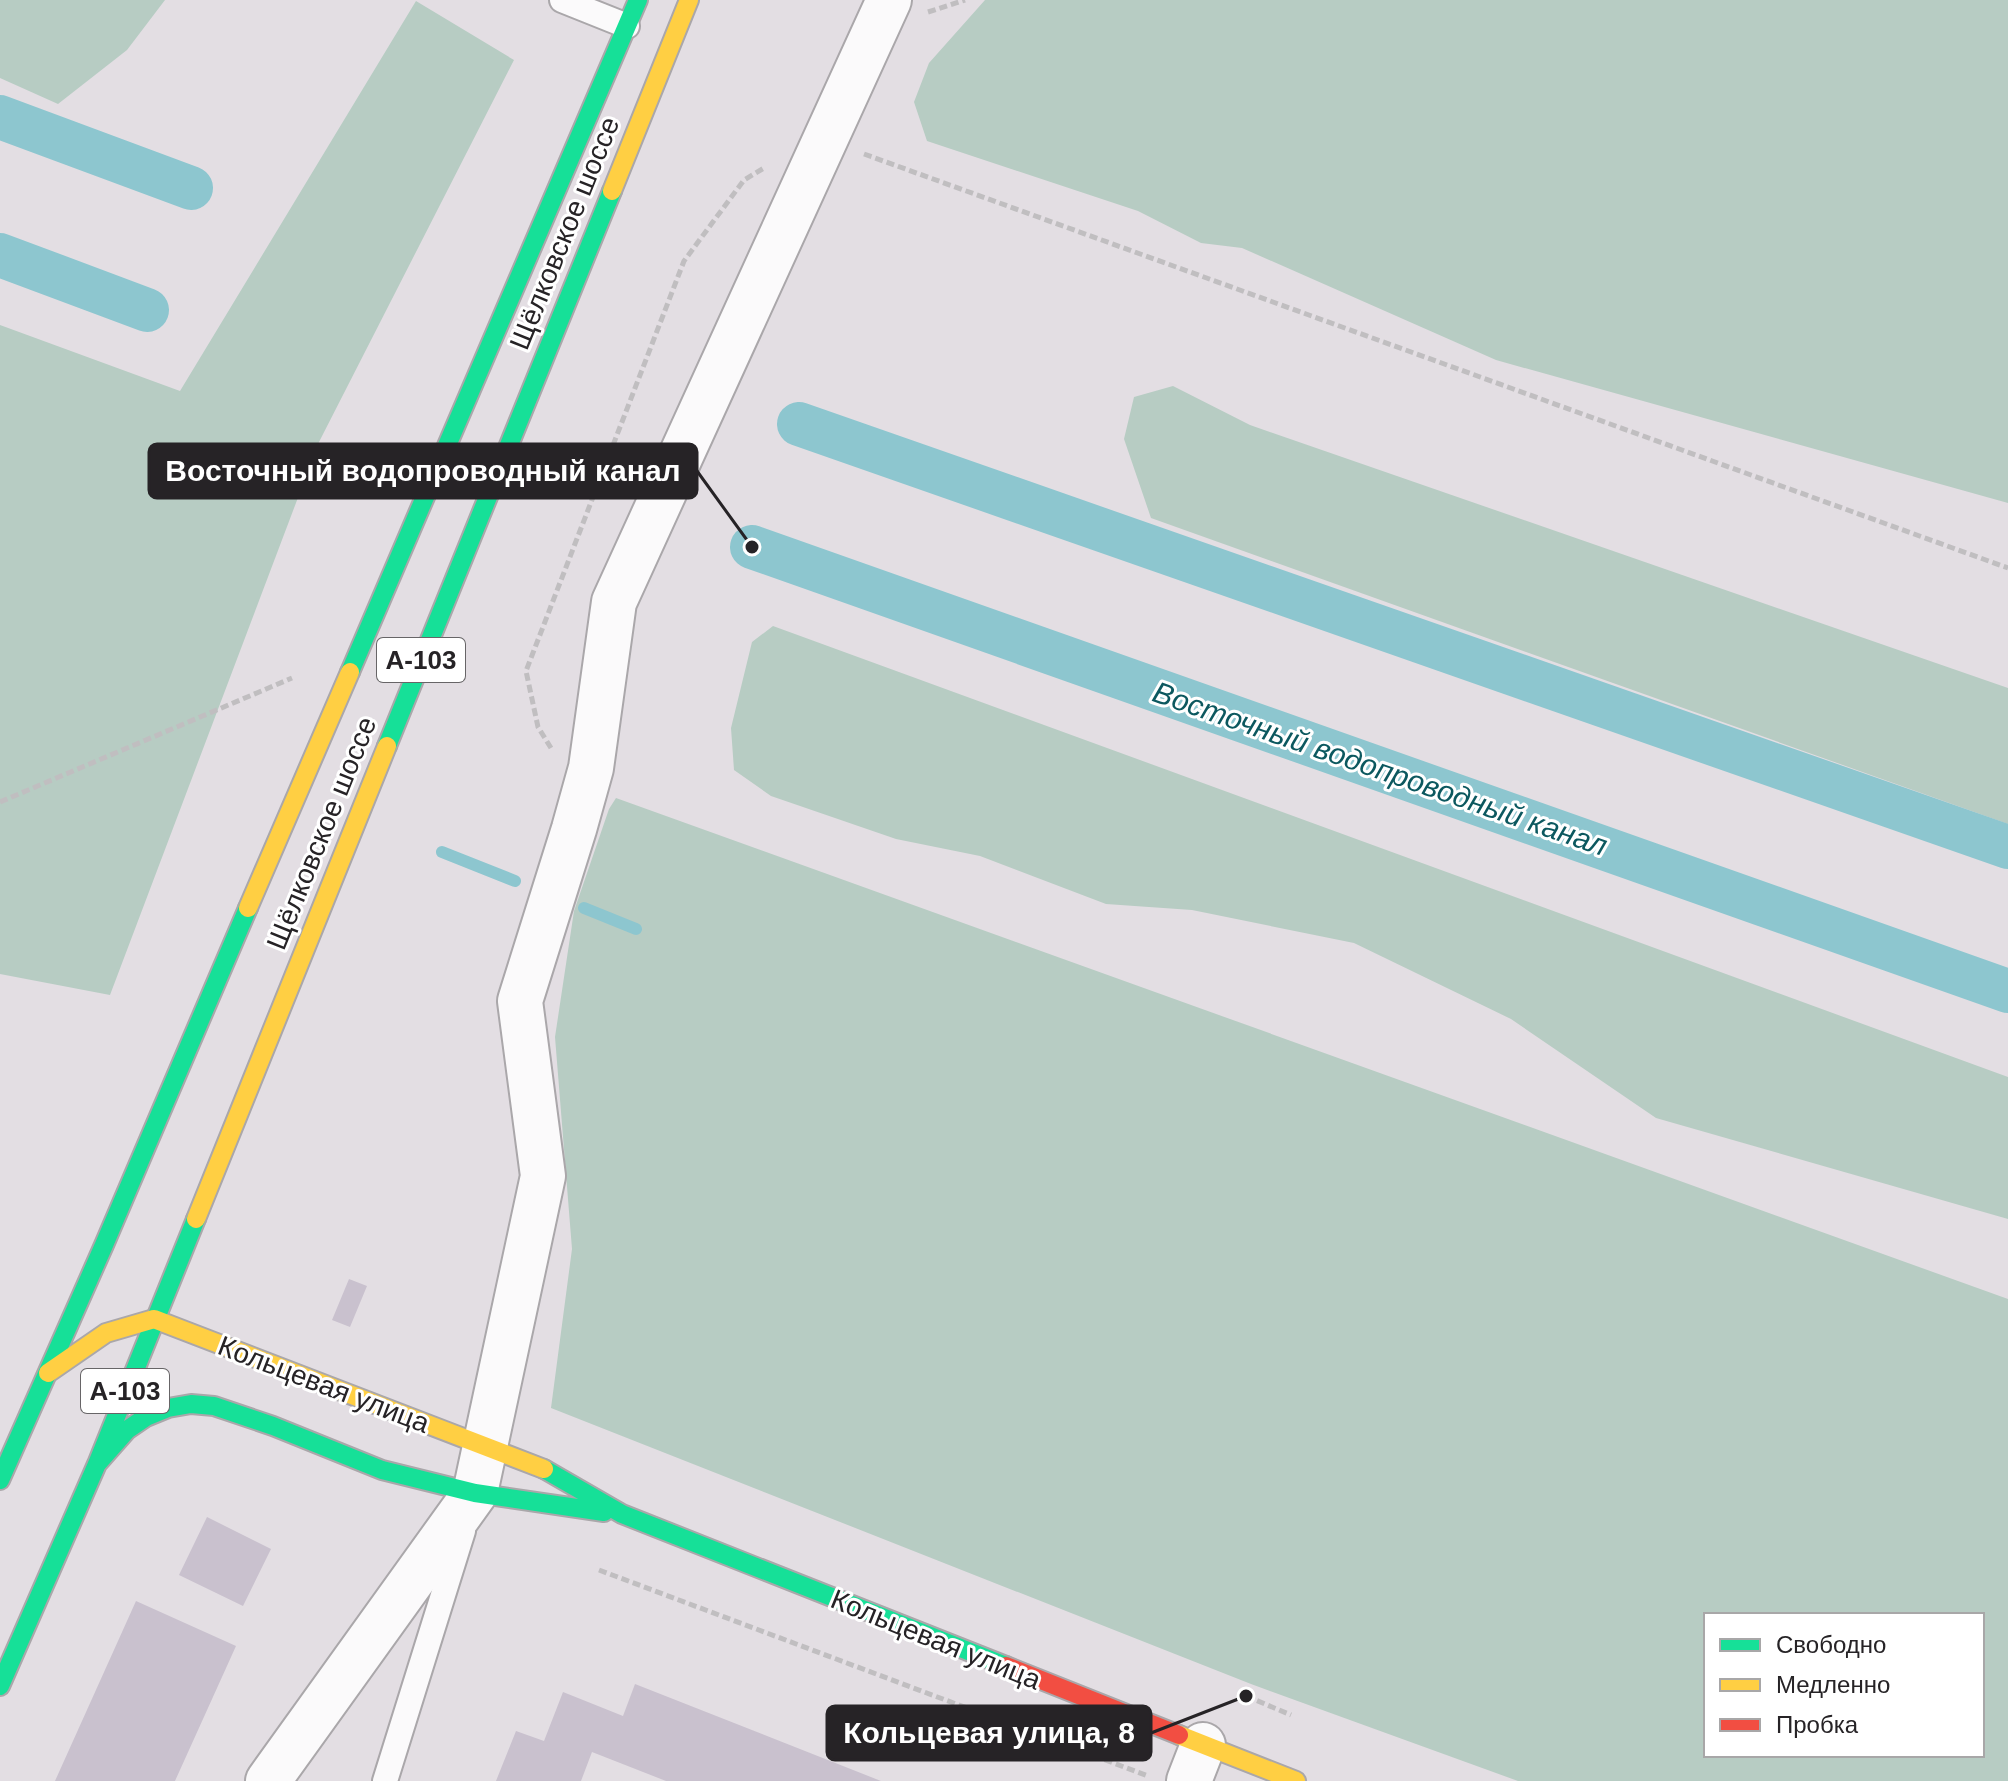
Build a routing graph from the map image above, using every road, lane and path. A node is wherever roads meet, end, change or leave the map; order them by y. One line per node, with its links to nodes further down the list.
1 (562, 0): 5 (lane)
2 (638, 0): 5 (main road, Щёлковское шоссе / А-103)
3 (689, 0): 12 (main road, Щёлковское шоссе / А-103)
4 (889, 0): 6 (street)
5 (627, 26): 13 (main road, Щёлковское шоссе / А-103)
6 (825, 140): 8 (path); 14 (street)
7 (766, 166): 10 (path)
8 (2008, 568)
9 (292, 678): 11 (path)
10 (554, 753)
11 (0, 802)
12 (154, 1319): 13 (main road); 14 (main road, Кольцевая улица); 15 (main road, Щёлковское шоссе / А-103)
13 (48, 1373): 16 (main road, Щёлковское шоссе / А-103)
14 (486, 1445): 17 (street); 18 (main road, Кольцевая улица)
15 (97, 1464): 17 (main road, Кольцевая улица); 20 (main road, Щёлковское шоссе / А-103)
16 (0, 1480)
17 (475, 1493): 18 (main road, Кольцевая улица); 24 (street); 25 (lane)
18 (622, 1514): 23 (main road, Кольцевая улица)
19 (599, 1570): 26 (path)
20 (0, 1686)
21 (1246, 1696): 22 (path)
22 (1291, 1715)
23 (1196, 1763): 27 (main road, Кольцевая улица)
24 (268, 1781)
25 (385, 1781)
26 (1161, 1781)
27 (1296, 1781)

